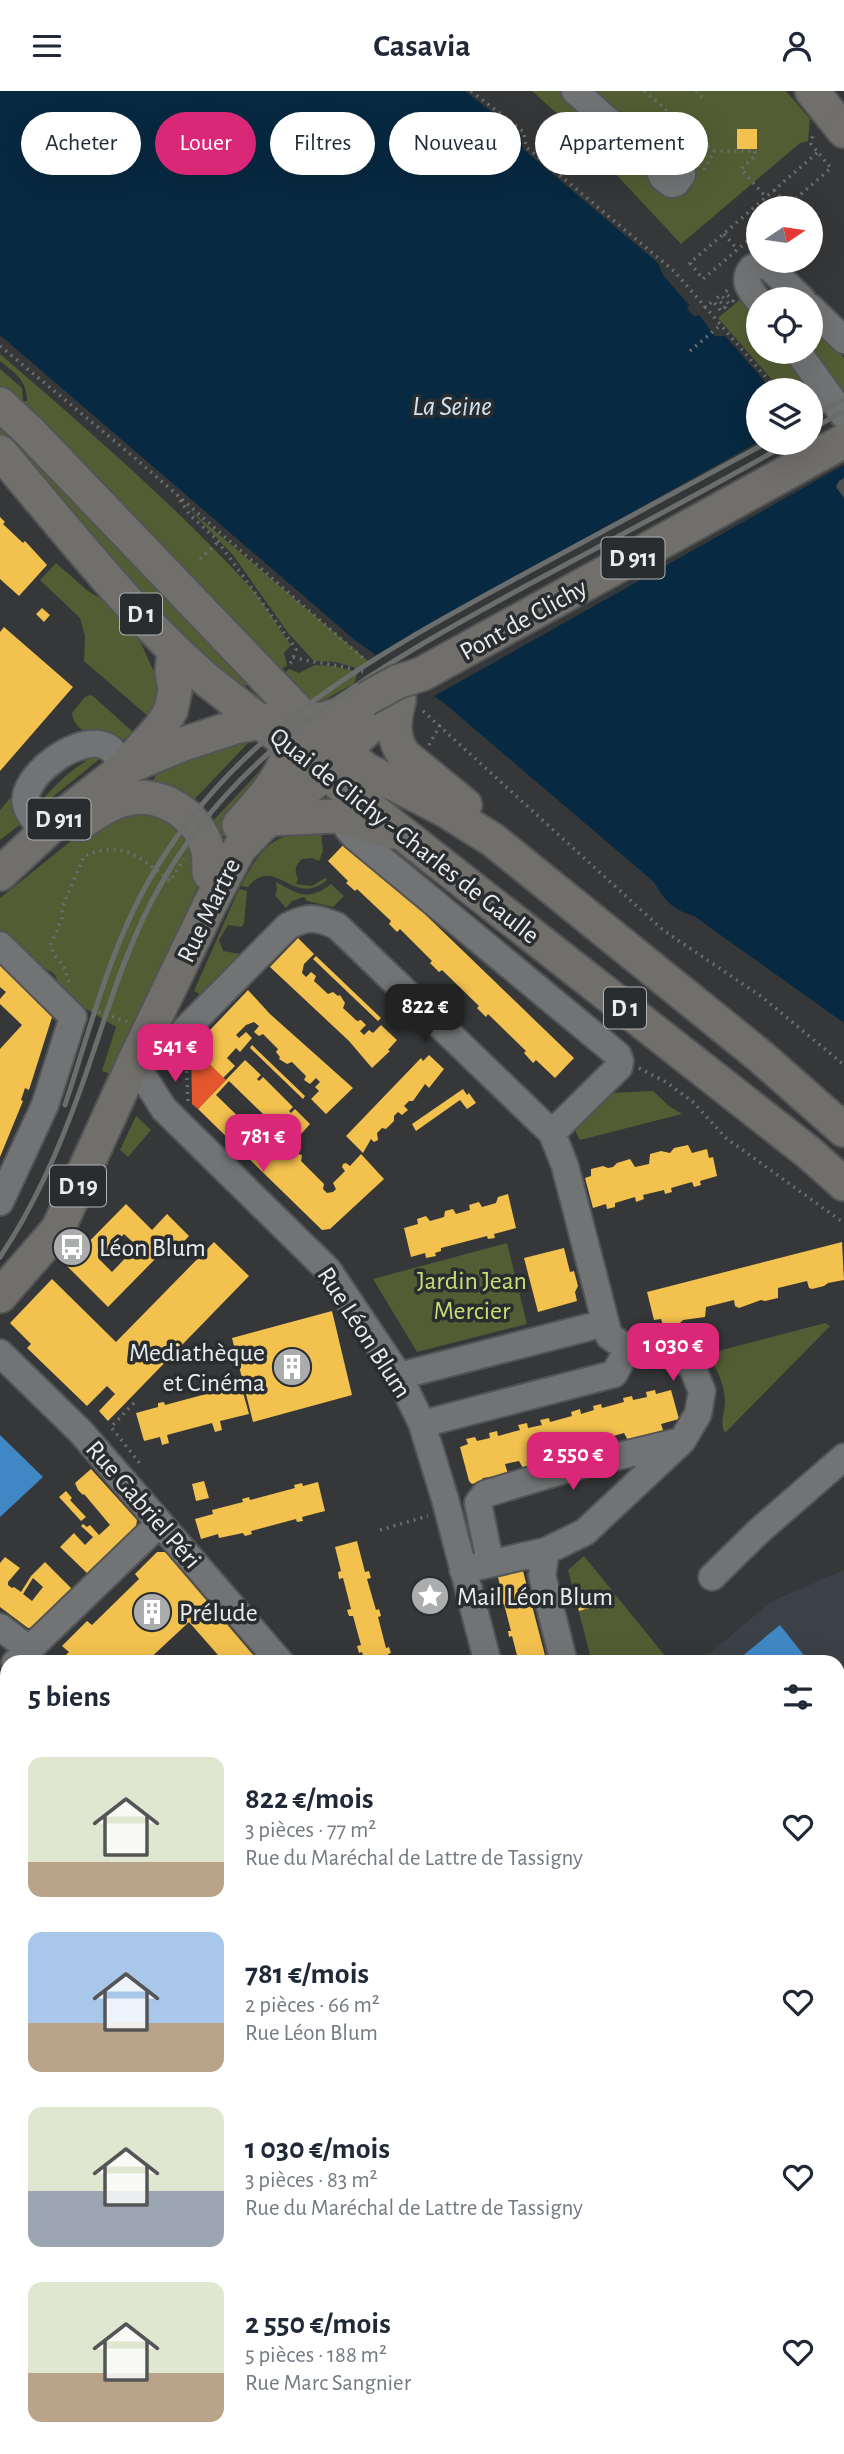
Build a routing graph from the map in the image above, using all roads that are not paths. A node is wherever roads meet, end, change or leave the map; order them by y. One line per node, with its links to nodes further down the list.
1 (569, 91): 2 (street)
2 (576, 91): 5 (street)
3 (812, 91): 4 (main road)
4 (833, 128)
5 (674, 179)
6 (748, 287): 7 (street)
7 (790, 287)
8 (823, 320): 9 (street)
9 (844, 340)
10 (807, 364): 12 (street)
11 (0, 404): 17 (main road, Quai de Clichy - Charles de Gaulle / D 1)
12 (844, 416)
13 (844, 441): 16 (main road, Pont de Clichy / D 911, bridge)
14 (0, 452): 15 (main road, Quai de Clichy - Charles de Gaulle / D 1)
15 (174, 651): 17 (main road, Quai de Clichy - Charles de Gaulle / D 1); 18 (main road, D 911)
16 (386, 702): 17 (main road, Pont de Clichy); 23 (main road)
17 (313, 742): 18 (main road, D 911); 19 (main road, Rue Martre / D 19); 22 (main road, Quai de Clichy - Charles de Gaulle / D 1); 23 (main road, Quai de Clichy - Charles de Gaulle); 24 (main road)
18 (122, 769): 21 (main road, D 911); 21 (street)
19 (271, 819): 20 (main road, D 1); 26 (main road, Rue Martre / D 19)
20 (354, 822): 22 (main road, D 1); 30 (street)
21 (44, 832): 25 (main road, D 911)
22 (404, 835): 31 (main road, Quai de Clichy - Charles de Gaulle / D 1)
23 (492, 840): 29 (main road, Quai de Clichy - Charles de Gaulle)
24 (209, 873): 25 (main road); 26 (main road)
25 (0, 875)
26 (201, 925): 28 (main road, Rue Martre / D 19)
27 (0, 945): 32 (street)
28 (134, 1062): 30 (street, Rue Martre); 33 (main road, Rue Martre / D 19); 37 (street, Rue Léon Blum)
29 (844, 1130)
30 (552, 1133): 34 (street)
31 (844, 1184)
32 (0, 1202)
33 (0, 1296)
34 (605, 1323): 35 (street); 37 (street)
35 (628, 1349): 38 (street); 39 (street)
36 (0, 1353): 41 (street, Rue Gabriel Péri)
37 (399, 1375): 38 (street, Rue Léon Blum)
38 (422, 1425): 44 (street, Rue Léon Blum)
39 (682, 1441): 42 (street); 43 (street)
40 (844, 1457): 45 (street)
41 (160, 1523): 48 (street); 49 (street, Rue Gabriel Péri)
42 (546, 1551): 43 (street); 51 (street)
43 (490, 1562): 44 (street)
44 (463, 1570): 50 (street, Rue Léon Blum)
45 (712, 1577)
46 (0, 1627): 47 (street)
47 (21, 1655)
48 (23, 1655)
49 (274, 1655)
50 (486, 1655)
51 (562, 1655)

